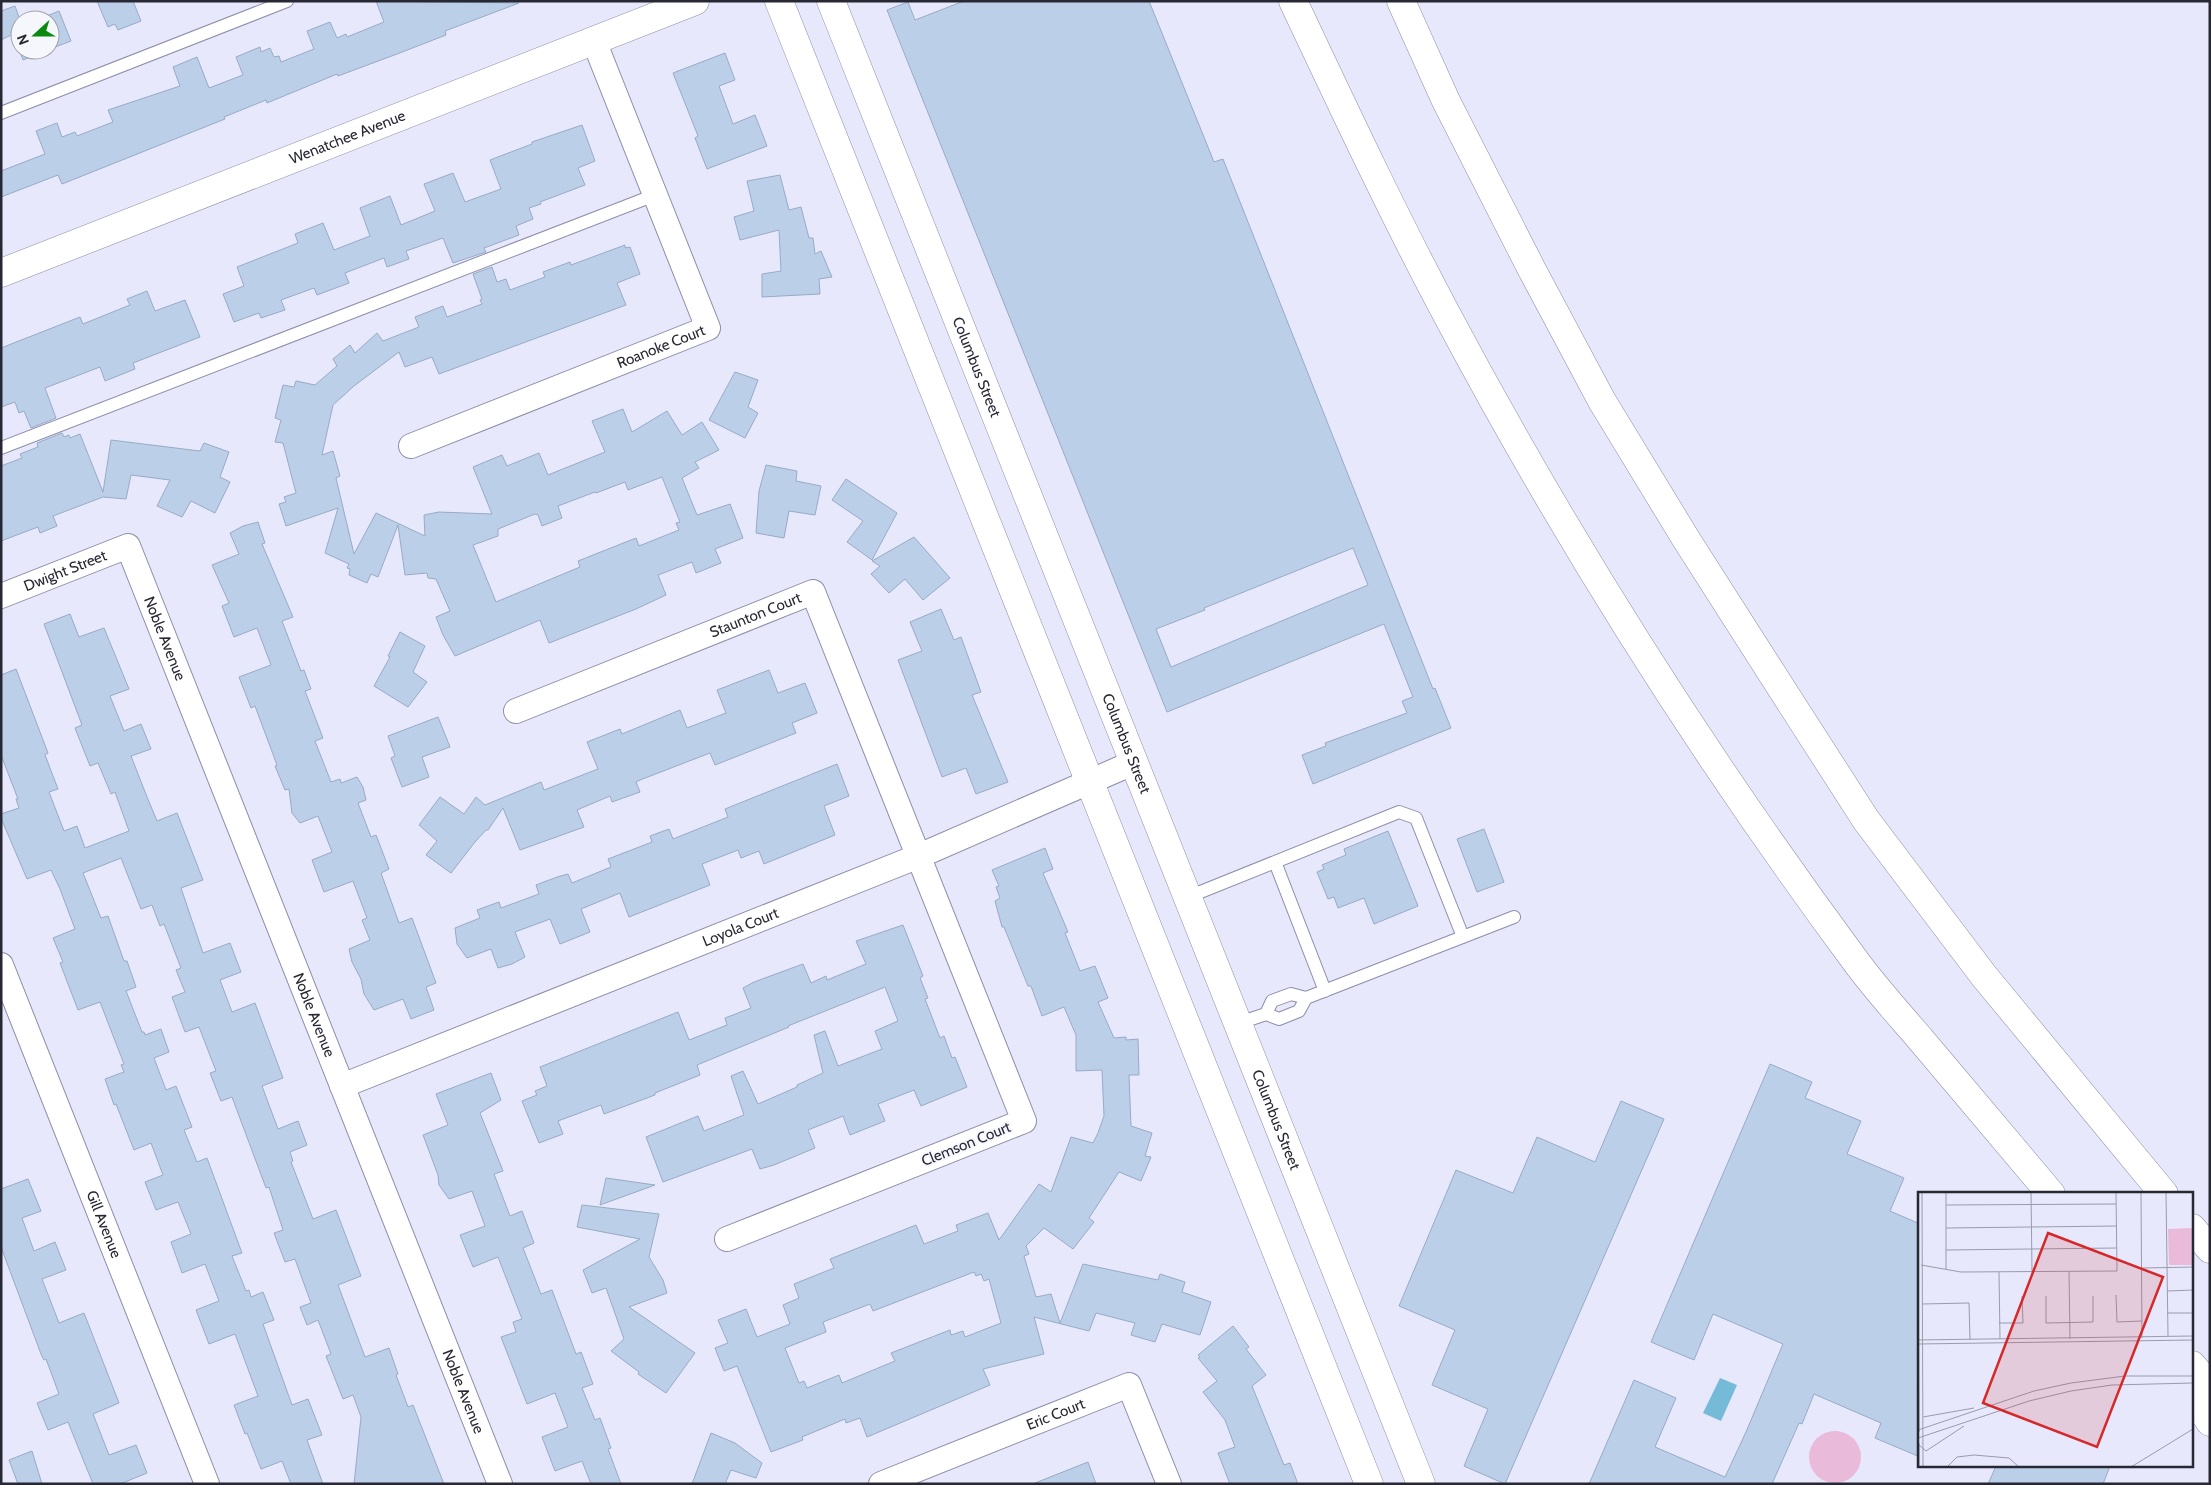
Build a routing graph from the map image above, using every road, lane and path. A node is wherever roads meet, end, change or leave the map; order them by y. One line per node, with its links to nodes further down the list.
1 (288, 1): 8 (lane)
2 (695, 1): 7 (main road, Wenatchee Avenue)
3 (779, 1): 17 (main road)
4 (831, 1): 16 (main road, Columbus Street)
5 (1293, 1): 29 (main road)
6 (1401, 1): 30 (main road)
7 (594, 41): 9 (street, Roanoke Court); 10 (main road, Wenatchee Avenue)
8 (1, 113)
9 (655, 195): 11 (street, Roanoke Court); 12 (lane)
10 (1, 273)
11 (411, 446)
12 (1, 448)
13 (128, 546): 14 (street, Dwight Street); 28 (street, Noble Avenue)
14 (1, 596)
15 (516, 711): 18 (street, Staunton Court)
16 (1135, 762): 17 (street, Loyola Court); 20 (main road, Columbus Street)
17 (1091, 781): 18 (street, Loyola Court); 42 (main road)
18 (919, 856): 28 (street, Loyola Court); 32 (street, Clemson Court)
19 (1275, 862): 20 (lane); 22 (lane); 24 (lane)
20 (1188, 896): 27 (main road, Columbus Street)
21 (1514, 918): 22 (lane)
22 (1463, 938): 24 (lane)
23 (1, 965): 38 (street, Gill Avenue)
24 (1325, 991): 25 (lane)
25 (1306, 998): 26 (lane); 26 (lane)
26 (1266, 1014): 27 (lane)
27 (1239, 1023): 43 (main road, Columbus Street)
28 (342, 1086): 39 (street, Noble Avenue)
29 (2049, 1192)
30 (2162, 1192)
31 (2194, 1230): 33 (main road)
32 (726, 1239)
33 (2210, 1249)
34 (2194, 1367): 35 (main road)
35 (2210, 1386)
36 (2194, 1398): 37 (main road)
37 (2210, 1422)
38 (207, 1484)
39 (500, 1484)
40 (881, 1484): 41 (street, Eric Court)
41 (1169, 1484)
42 (1369, 1484)
43 (1422, 1484)

